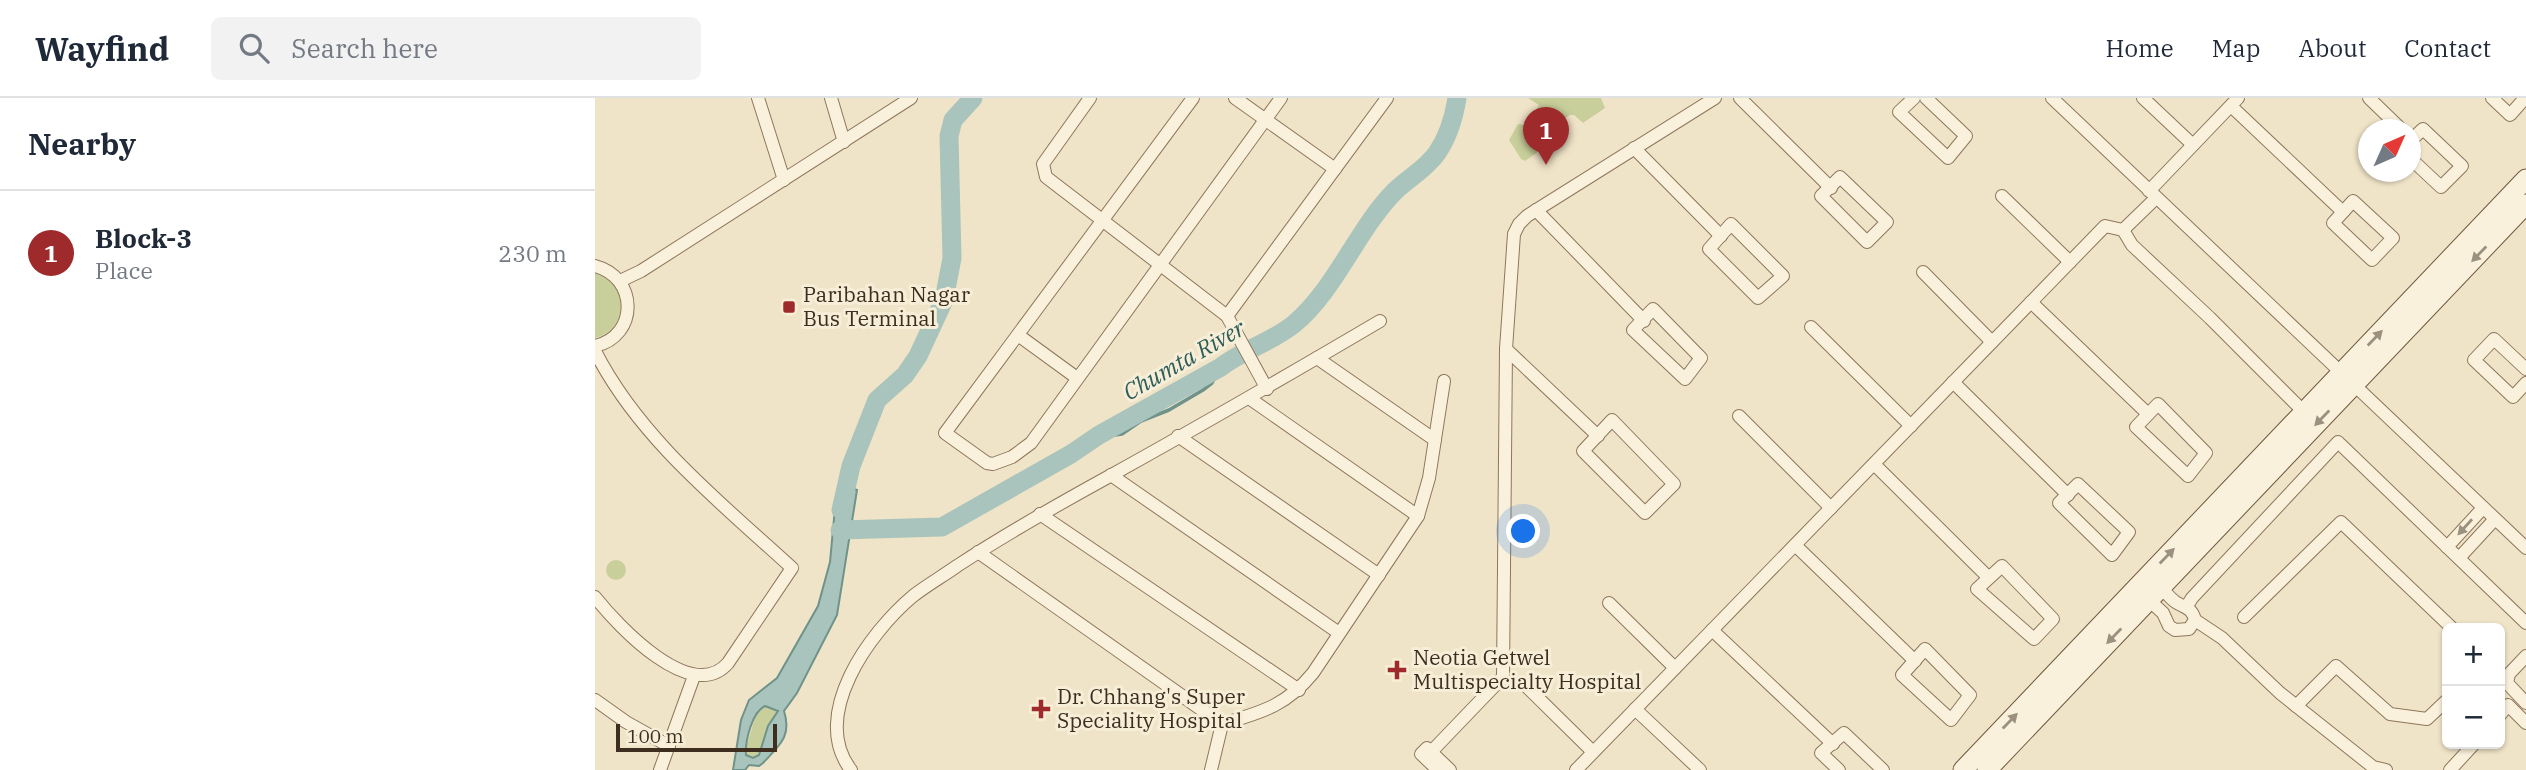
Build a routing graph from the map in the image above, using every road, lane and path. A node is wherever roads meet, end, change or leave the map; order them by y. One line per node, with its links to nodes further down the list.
1 (758, 98): 28 (street)
2 (831, 98): 22 (street)
3 (1090, 98): 35 (street)
4 (1193, 98): 35 (street)
5 (1235, 98): 20 (street)
6 (1281, 98): 20 (street)
7 (1387, 98): 26 (street)
8 (1715, 98): 24 (street)
9 (1740, 98): 29 (street)
10 (1926, 98): 17 (street)
11 (2052, 98): 30 (street)
12 (2143, 98): 23 (street)
13 (2369, 98): 19 (street)
14 (2492, 98): 15 (street)
15 (2525, 98)
16 (906, 100): 22 (street)
17 (1909, 100)
18 (2234, 102): 23 (street); 34 (street)
19 (2391, 119)
20 (1265, 120): 26 (street); 39 (street)
21 (2421, 131): 25 (street)
22 (844, 142): 28 (street)
23 (2193, 145): 30 (street)
24 (1634, 148): 33 (street); 37 (street)
25 (2421, 168)
26 (1335, 169): 44 (street)
27 (2526, 179): 55 (street, one-way to 27)
28 (783, 180): 42 (street)
29 (1831, 188): 29 (street)
30 (2153, 195): 36 (street); 55 (street)
31 (2002, 196): 38 (street)
32 (2526, 204): 55 (street, one-way to 55)
33 (1536, 210): 46 (street); 51 (street)
34 (2343, 212): 34 (street)
35 (1103, 219): 39 (street); 48 (street)
36 (2123, 230): 38 (street); 61 (street)
37 (1721, 236): 37 (street)
38 (2070, 262): 43 (street)
39 (1160, 264): 44 (street); 54 (street)
40 (595, 266): 42 (street)
41 (1923, 272): 49 (street)
42 (620, 281): 50 (street)
43 (2032, 302): 49 (street); 62 (street)
44 (1227, 316): 59 (street)
45 (1380, 321): 52 (street)
46 (1644, 321): 46 (street)
47 (1811, 327): 64 (street)
48 (1018, 335): 54 (street); 54 (street)
49 (1992, 342): 57 (street)
50 (595, 348): 97 (street)
51 (1506, 349): 66 (street); 111 (street)
52 (1317, 358): 59 (street); 67 (street)
53 (2526, 369): 58 (street)
54 (1077, 378)
55 (2347, 379): 61 (street); 72 (street); 83 (street, one-way to 83)
56 (1444, 381): 67 (street)
57 (1953, 382): 64 (street); 70 (street)
58 (2525, 388)
59 (1267, 389): 60 (street)
60 (1249, 398): 65 (street); 74 (street)
61 (2304, 412): 122 (street, one-way to 61)
62 (2148, 414): 62 (street)
63 (1739, 416): 71 (street)
64 (1911, 426): 68 (street)
65 (1178, 436): 69 (street); 81 (street)
66 (1598, 436): 66 (street)
67 (1435, 440): 74 (street)
68 (1874, 464): 71 (street); 82 (street)
69 (1111, 475): 73 (street); 92 (street)
70 (2068, 495): 70 (street)
71 (1831, 508): 76 (street)
72 (2483, 508): 75 (street); 77 (street, one-way to 77)
73 (1040, 514): 79 (street); 99 (street)
74 (1418, 516): 81 (street)
75 (2495, 519): 78 (street); 80 (street)
76 (1795, 545): 91 (street); 94 (street)
77 (2448, 547): 80 (street); 86 (street)
78 (2526, 548)
79 (978, 552): 107 (street); 114 (street)
80 (2459, 558): 90 (street)
81 (1379, 575): 92 (street)
82 (1988, 577): 82 (street)
83 (2155, 594): 86 (street); 88 (street); 123 (street, one-way to 123)
84 (595, 597): 97 (street)
85 (1609, 603): 95 (street)
86 (2186, 606): 88 (street)
87 (2244, 617): 89 (street)
88 (2195, 620): 103 (street)
89 (2447, 623)
90 (2526, 623)
91 (1712, 630): 95 (street); 108 (street)
92 (1339, 633): 99 (street)
93 (2526, 656): 96 (street)
94 (1915, 661): 94 (street)
95 (1675, 668): 105 (street)
96 (2505, 671): 101 (street)
97 (694, 676): 109 (street)
98 (1526, 686): 112 (street)
99 (1299, 690): 107 (street)
100 (595, 700): 109 (street)
101 (2526, 703)
102 (2442, 705): 103 (street)
103 (2296, 706): 124 (street)
104 (2505, 707): 106 (street)
105 (1635, 709): 112 (street); 119 (street)
106 (2526, 723)
107 (1222, 724): 115 (street)
108 (1833, 744): 120 (street); 121 (street)
109 (669, 746): 113 (street)
110 (2469, 749): 125 (street)
111 (1431, 752): 116 (street); 117 (street)
112 (1593, 752): 118 (street)
113 (660, 770)
114 (851, 770)
115 (1211, 770)
116 (1438, 770)
117 (1450, 770)
118 (1576, 770)
119 (1700, 770)
120 (1839, 770)
121 (1883, 770)
122 (1963, 770)
123 (1987, 770)
124 (2386, 770)
125 (2450, 770)

